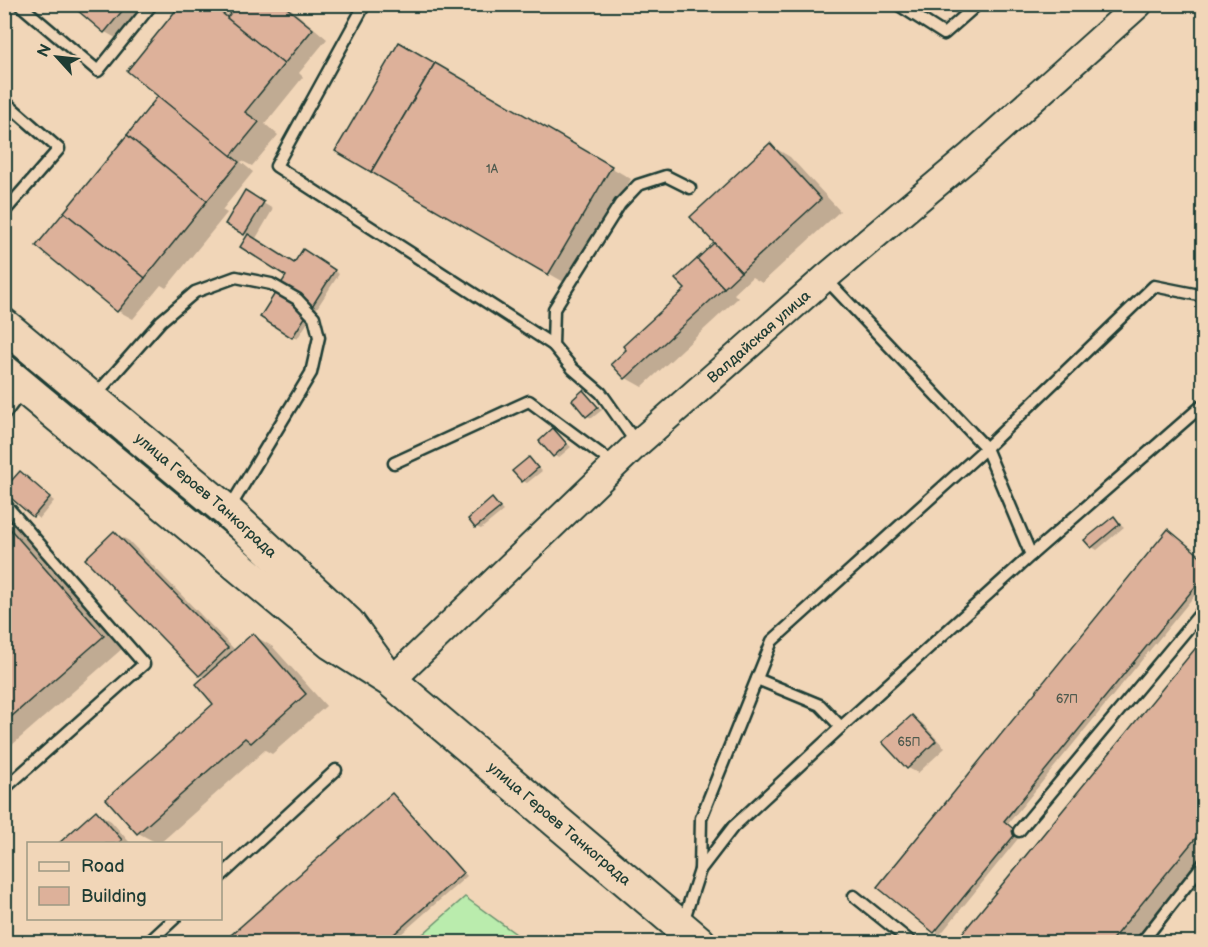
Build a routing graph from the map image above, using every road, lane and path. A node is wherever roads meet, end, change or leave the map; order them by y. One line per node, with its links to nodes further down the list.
1 (19, 4): 2 (lane)
2 (152, 4)
3 (365, 4): 13 (lane)
4 (897, 4): 5 (lane)
5 (978, 4)
6 (1139, 4): 10 (street, Валдайская улица)
7 (4, 101): 9 (lane)
8 (690, 188): 13 (lane)
9 (4, 212)
10 (825, 278): 18 (street, Валдайская улица); 19 (lane)
11 (1203, 296): 19 (lane)
12 (4, 325): 15 (main road, улица Героев Танкограда)
13 (553, 345): 18 (lane)
14 (15, 379): 17 (lane); 27 (main road, улица Героев Танкограда)
15 (93, 398): 23 (main road, улица Героев Танкограда); 23 (lane)
16 (1203, 404): 24 (lane)
17 (4, 415)
18 (637, 444): 21 (street, Валдайская улица)
19 (986, 448): 24 (lane); 26 (lane)
20 (394, 463): 21 (lane)
21 (615, 465): 27 (street, Валдайская улица)
22 (4, 502): 30 (lane)
23 (227, 511): 27 (main road, улица Героев Танкограда)
24 (1031, 555): 28 (lane)
25 (1203, 609): 31 (lane)
26 (757, 679): 28 (lane); 33 (lane)
27 (391, 681): 37 (main road, улица Героев Танкограда)
28 (841, 727): 33 (lane)
29 (336, 770): 34 (lane)
30 (4, 789)
31 (1019, 831)
32 (1203, 864): 40 (lane)
33 (700, 870): 37 (lane)
34 (222, 875)
35 (854, 896): 39 (lane)
36 (173, 920): 38 (lane)
37 (683, 938)
38 (149, 942)
39 (911, 942)
40 (1142, 942)

